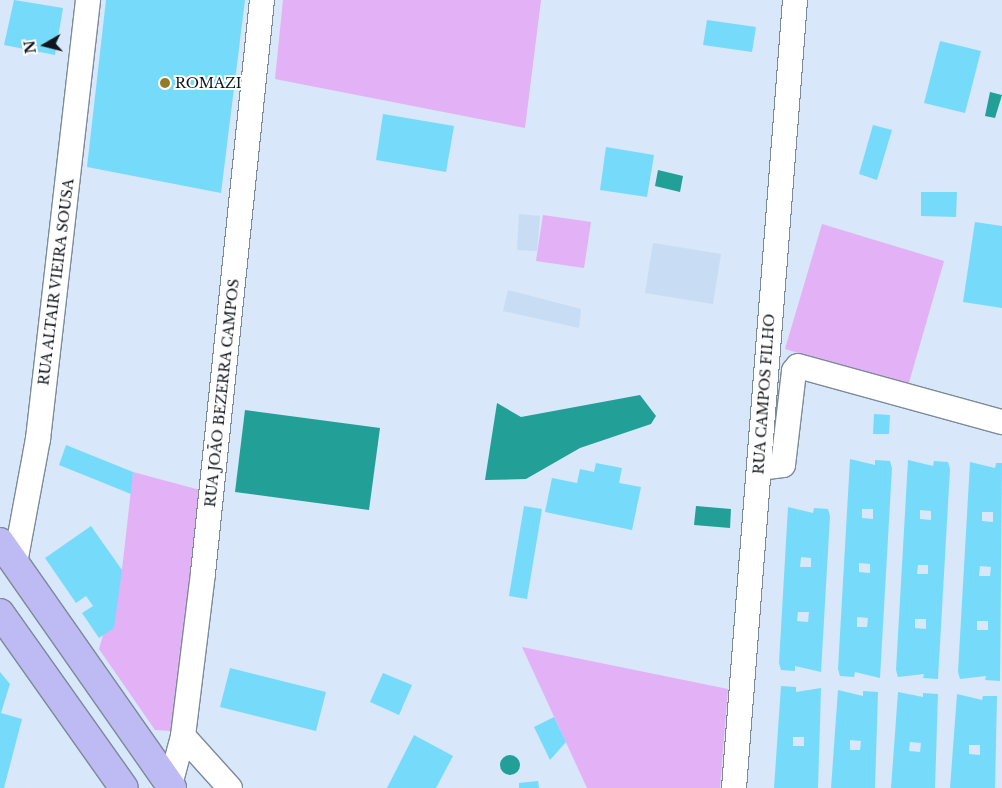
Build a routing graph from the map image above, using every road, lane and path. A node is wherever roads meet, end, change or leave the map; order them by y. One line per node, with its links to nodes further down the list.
1 (88, 0): 6 (street, RUA ALTAIR VIEIRA SOUSA)
2 (262, 0): 8 (street, RUA JOÃO BEZERRA CAMPOS)
3 (795, 0): 5 (street, RUA CAMPOS FILHO)
4 (1002, 422): 5 (street)
5 (759, 468): 12 (street, RUA CAMPOS FILHO)
6 (8, 553): 9 (main road)
7 (0, 612): 10 (main road)
8 (183, 736): 9 (street, RUA JOÃO BEZERRA CAMPOS); 11 (street)
9 (171, 786)
10 (124, 788)
11 (230, 788)
12 (734, 788)

